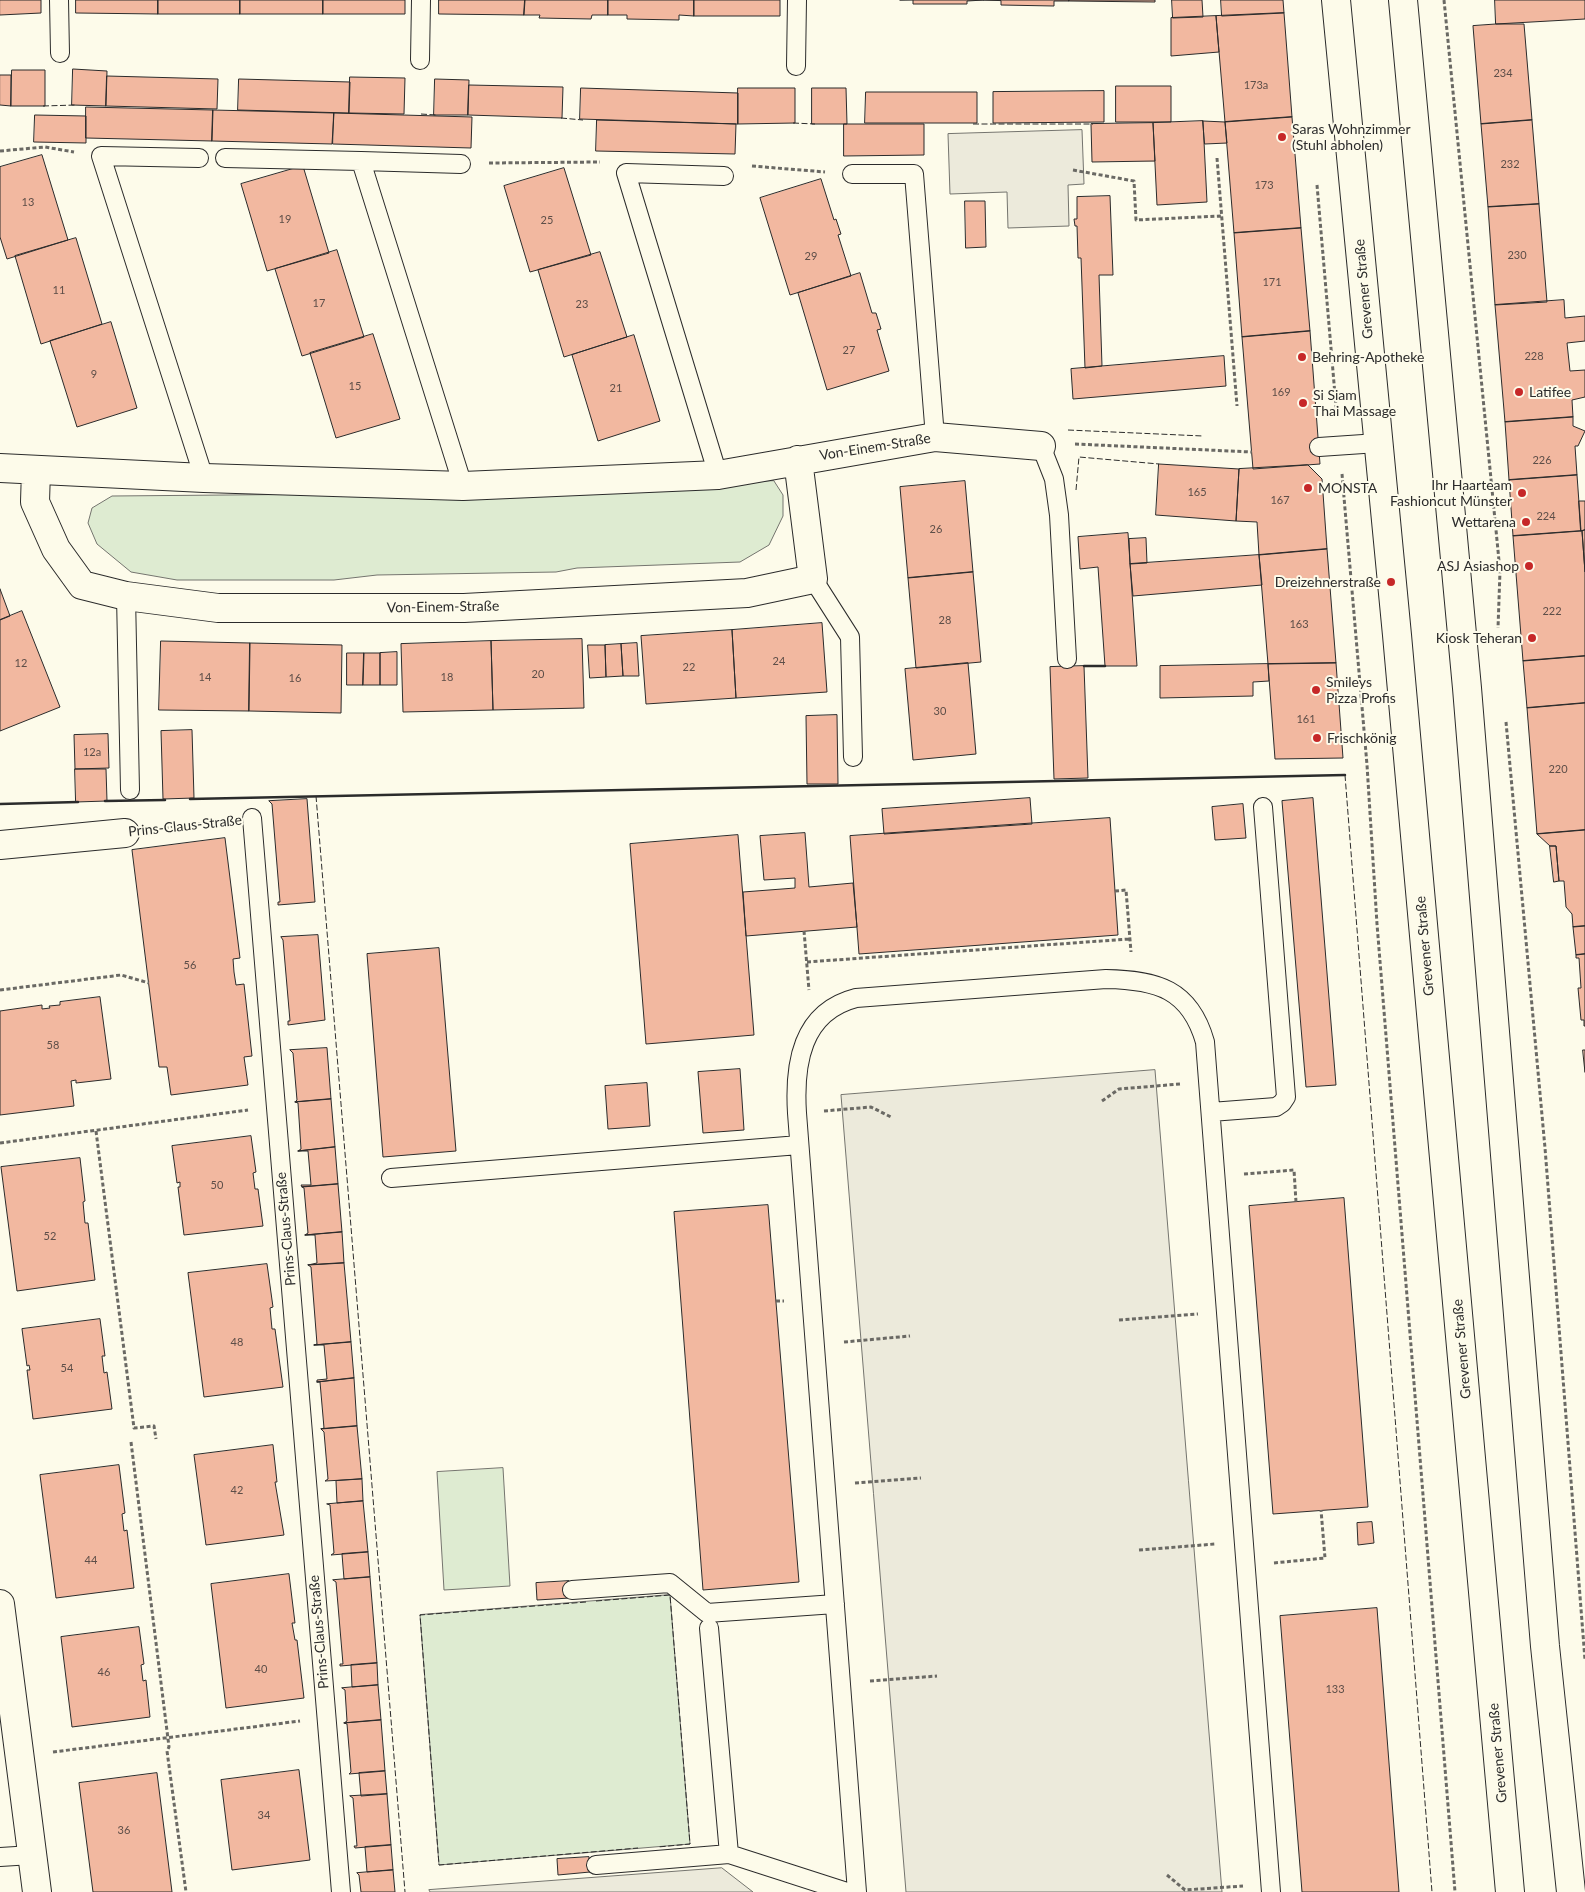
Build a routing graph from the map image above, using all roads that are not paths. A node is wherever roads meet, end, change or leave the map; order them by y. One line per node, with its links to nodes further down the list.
1 (59, 0): 6 (lane)
2 (421, 0): 7 (lane)
3 (797, 0): 8 (lane)
4 (1336, 0): 16 (main road, Grevener Straße)
5 (1403, 0): 52 (main road)
6 (60, 53)
7 (420, 60)
8 (796, 66)
9 (199, 158): 23 (lane)
10 (225, 158): 11 (lane)
11 (361, 161): 12 (lane); 24 (lane)
12 (461, 164)
13 (852, 174): 15 (lane)
14 (724, 176): 22 (lane)
15 (935, 437): 17 (main road, Von-Einem-Straße); 19 (main road, Von-Einem-Straße)
16 (1378, 443): 18 (lane); 51 (main road, Grevener Straße)
17 (1042, 446): 27 (lane)
18 (1319, 447)
19 (798, 460): 22 (main road, Von-Einem-Straße); 25 (main road)
20 (0, 468): 21 (main road, Von-Einem-Straße)
21 (36, 470): 23 (main road, Von-Einem-Straße); 26 (main road, Von-Einem-Straße)
22 (718, 475): 24 (main road, Von-Einem-Straße)
23 (204, 478): 24 (main road, Von-Einem-Straße)
24 (463, 486)
25 (813, 579): 26 (main road, Von-Einem-Straße); 28 (lane)
26 (126, 596): 29 (lane)
27 (1067, 659)
28 (853, 757)
29 (130, 790)
30 (1263, 807): 34 (lane)
31 (252, 818): 48 (lane, Prins-Claus-Straße)
32 (125, 833): 33 (main road, Prins-Claus-Straße)
33 (0, 845)
34 (1211, 1112): 35 (lane); 46 (lane)
35 (799, 1145): 36 (lane); 39 (lane)
36 (391, 1178)
37 (572, 1590): 39 (lane)
38 (0, 1604): 41 (main road)
39 (835, 1604): 50 (lane)
40 (709, 1628): 42 (lane)
41 (3, 1654): 43 (main road)
42 (728, 1854): 45 (lane); 49 (lane)
43 (32, 1855): 44 (lane); 47 (main road)
44 (0, 1857)
45 (596, 1865)
46 (1271, 1888)
47 (37, 1892)
48 (341, 1892)
49 (847, 1892)
50 (857, 1892)
51 (1510, 1892)
52 (1571, 1892)

